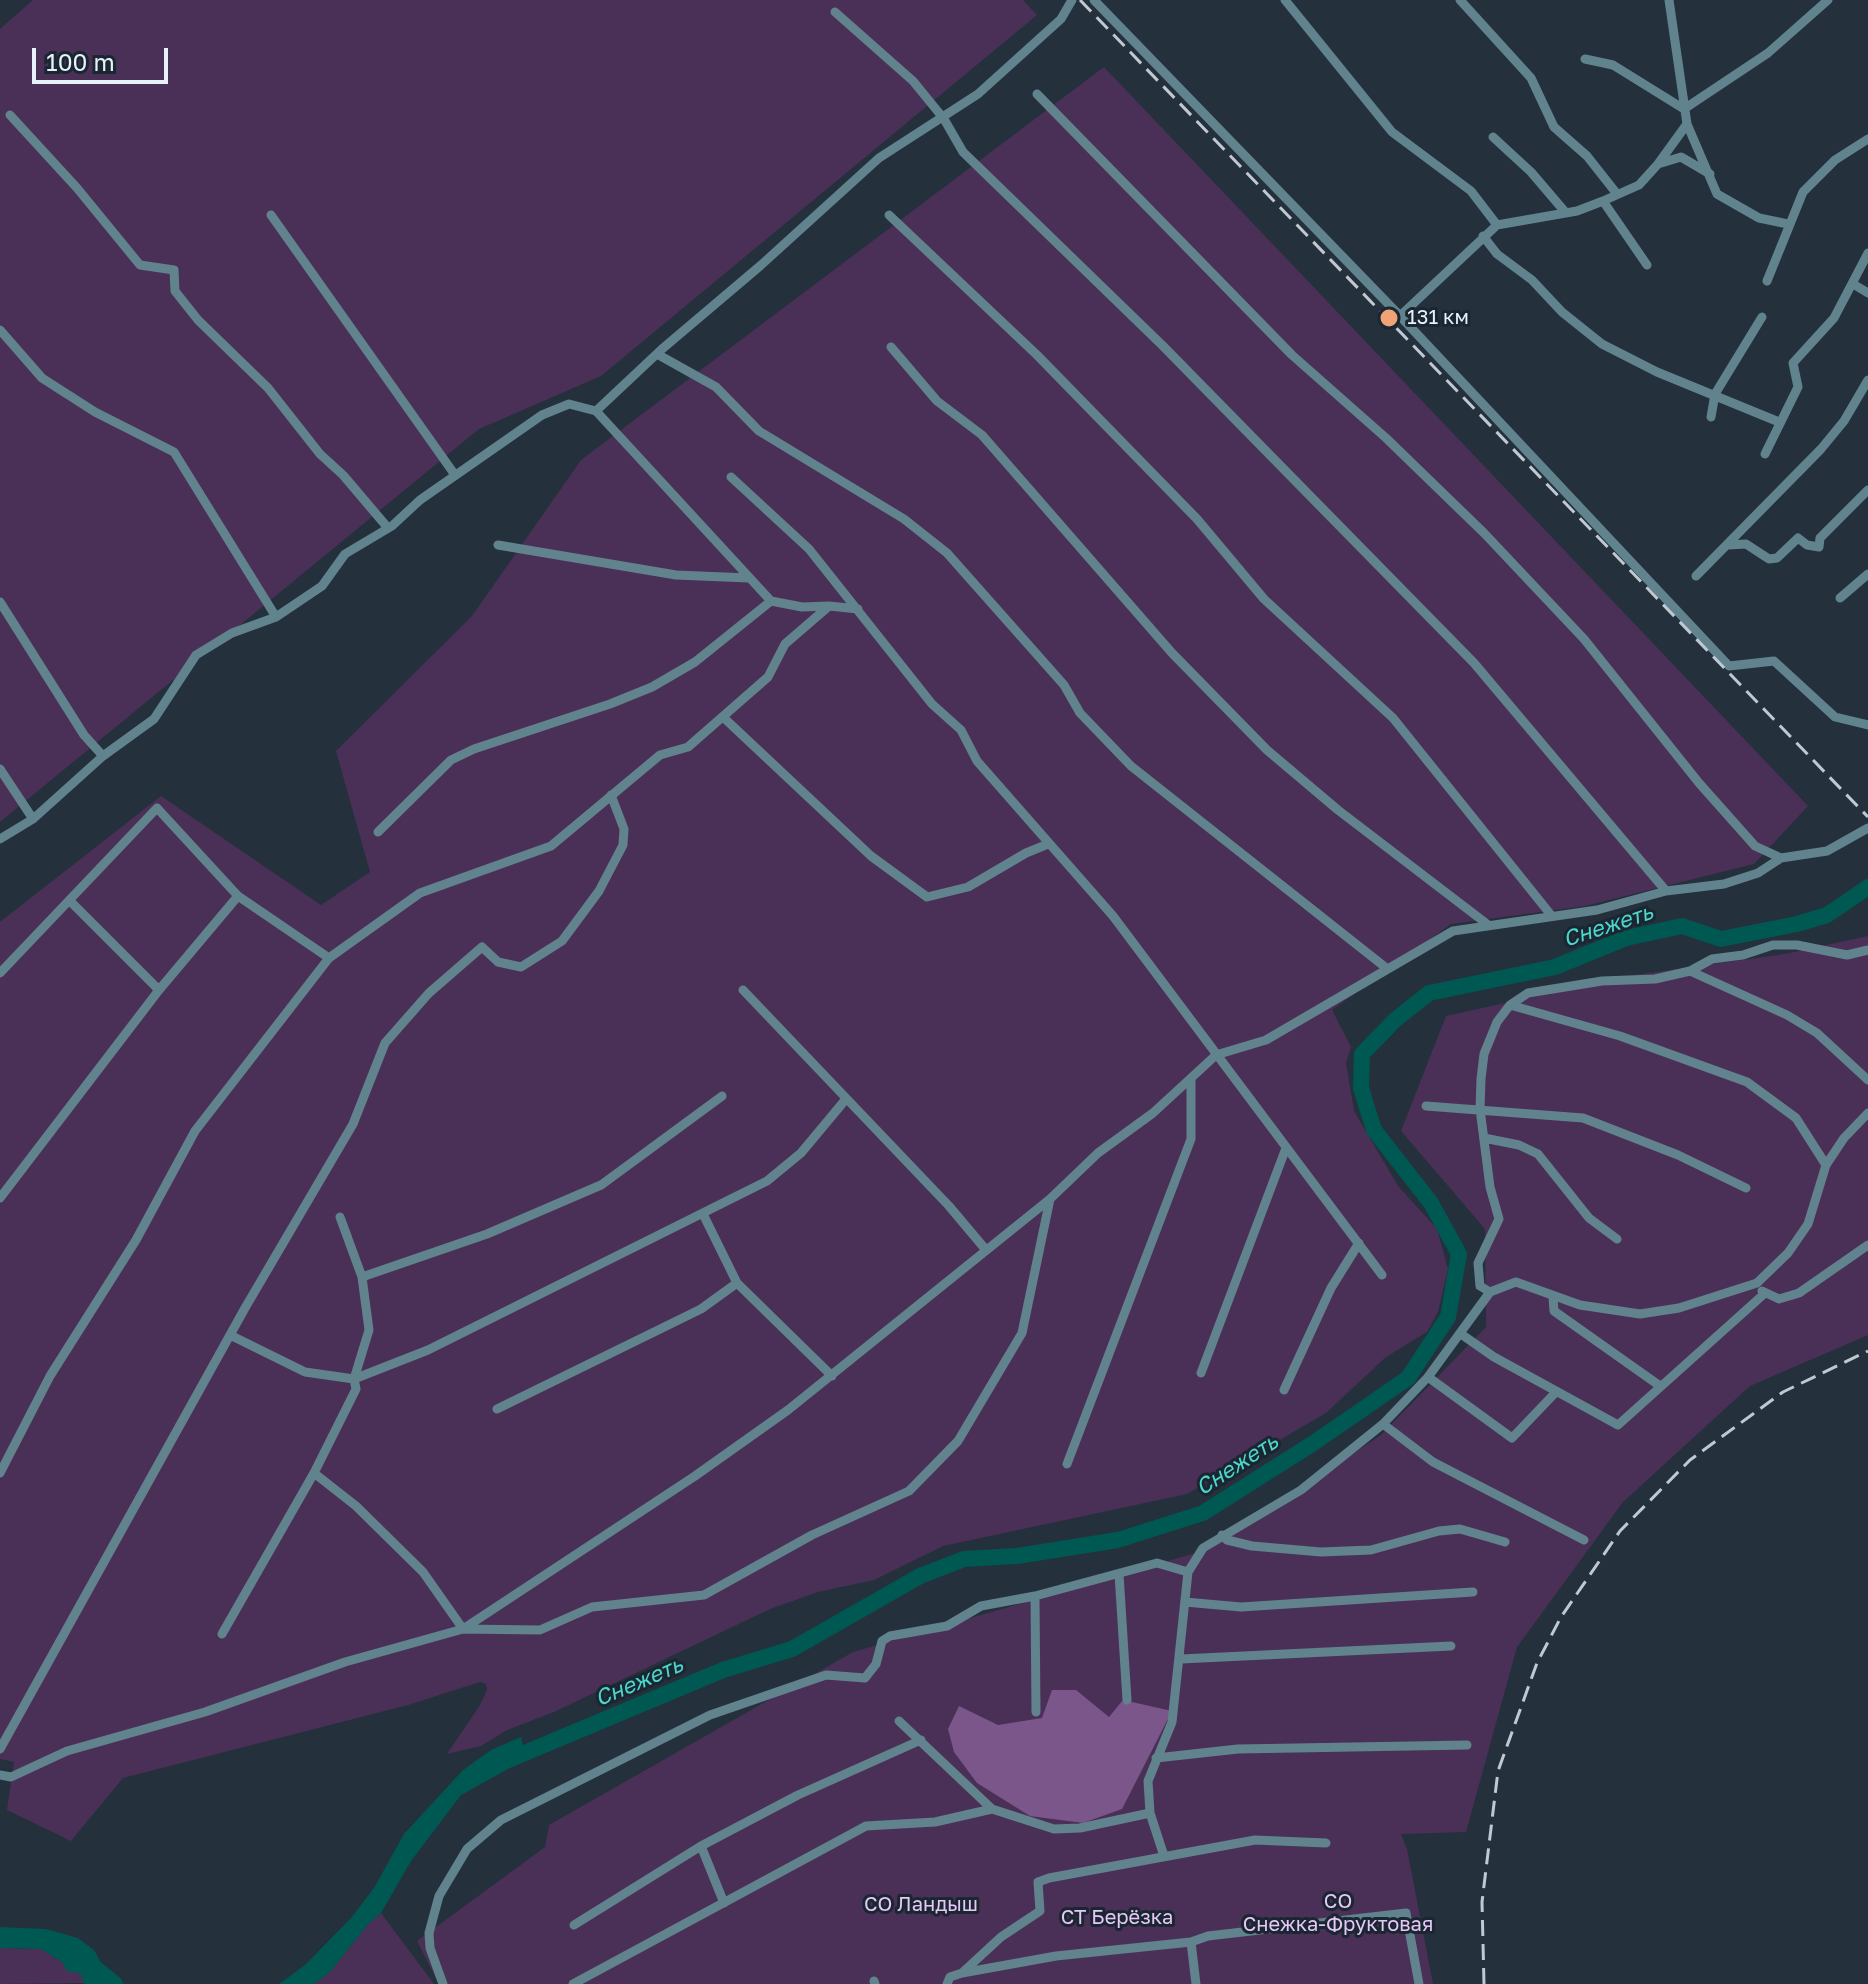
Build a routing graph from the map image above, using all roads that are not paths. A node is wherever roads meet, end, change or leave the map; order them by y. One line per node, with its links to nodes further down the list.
1 (1072, 0): 12 (street)
2 (1094, 0): 31 (street)
3 (1285, 0): 24 (street)
4 (1460, 0): 18 (street)
5 (1669, 0): 10 (street)
6 (1825, 1): 10 (street)
7 (835, 12): 12 (street)
8 (1585, 59): 10 (street)
9 (1037, 94): 67 (street)
10 (1684, 109): 13 (street)
11 (10, 115): 45 (street)
12 (944, 119): 35 (street); 68 (street)
13 (1687, 124): 16 (street); 17 (street)
14 (1493, 137): 20 (street)
15 (1868, 139): 23 (street)
16 (1658, 164): 17 (street); 18 (street)
17 (1710, 174): 23 (street)
18 (1617, 194): 19 (street)
19 (1603, 201): 20 (street); 27 (street)
20 (1566, 213): 24 (street)
21 (271, 215): 42 (street)
22 (889, 215): 71 (street)
23 (1788, 224): 28 (street)
24 (1497, 225): 25 (street)
25 (1483, 236): 31 (street); 37 (street)
26 (1868, 253): 29 (street)
27 (1647, 265)
28 (1767, 281)
29 (1853, 284): 30 (street); 40 (street)
30 (1868, 293)
31 (1400, 316): 58 (street)
32 (1762, 317): 37 (street)
33 (0, 330): 56 (street)
34 (891, 347): 72 (street)
35 (657, 354): 38 (street); 75 (street)
36 (1868, 380): 47 (street)
37 (1715, 394): 39 (street); 40 (street)
38 (596, 411): 42 (street); 50 (street)
39 (1711, 417)
40 (1779, 422): 41 (street)
41 (1765, 454)
42 (455, 475): 45 (street)
43 (731, 477): 55 (street)
44 (1868, 490): 47 (street)
45 (388, 528): 56 (street)
46 (498, 545): 50 (street)
47 (1728, 545): 49 (street)
48 (1868, 574): 51 (street)
49 (1696, 576)
50 (749, 578): 52 (street)
51 (1840, 598)
52 (771, 601): 54 (street); 64 (street)
53 (0, 602): 59 (street)
54 (829, 606): 55 (street); 57 (street)
55 (858, 609): 66 (street)
56 (276, 617): 59 (street)
57 (723, 717): 61 (street); 66 (street)
58 (1868, 725)
59 (103, 756): 62 (street)
60 (0, 769): 62 (street)
61 (611, 795): 74 (street); 109 (street)
62 (33, 819): 65 (street)
63 (1868, 828): 67 (street)
64 (378, 832)
65 (0, 839)
66 (1048, 844): 81 (street)
67 (1781, 858): 68 (street)
68 (1666, 891): 71 (street)
69 (238, 896): 70 (street); 74 (street); 78 (street)
70 (71, 902): 77 (street); 78 (street)
71 (1551, 915): 72 (street)
72 (1487, 924): 75 (street)
73 (1868, 950): 76 (street)
74 (329, 958): 120 (street)
75 (1385, 967): 81 (street)
76 (1690, 971): 80 (street); 83 (street)
77 (0, 973)
78 (159, 990): 93 (street)
79 (743, 990): 85 (street)
80 (1510, 1005): 87 (street); 91 (street)
81 (1216, 1055): 82 (street); 90 (street)
82 (1191, 1079): 94 (street); 119 (street)
83 (1868, 1080)
84 (722, 1096): 102 (street)
85 (846, 1099): 95 (street); 100 (street)
86 (1426, 1106): 87 (street)
87 (1480, 1109): 89 (street); 92 (street)
88 (1868, 1113): 91 (street)
89 (1484, 1138): 97 (street); 105 (street)
90 (1286, 1148): 98 (street); 110 (street)
91 (1826, 1165): 104 (street)
92 (1746, 1188)
93 (0, 1198)
94 (1050, 1199): 100 (street); 130 (street)
95 (704, 1216): 103 (street); 113 (street)
96 (340, 1217): 102 (street)
97 (1617, 1239)
98 (1359, 1243): 101 (street); 115 (street)
99 (1868, 1245): 106 (street)
100 (986, 1250): 111 (street)
101 (1382, 1275)
102 (362, 1277): 113 (street)
103 (737, 1283): 111 (street); 117 (street)
104 (1757, 1283): 106 (street); 107 (street)
105 (1490, 1292): 107 (street); 108 (street)
106 (1764, 1294): 114 (street)
107 (1553, 1297): 114 (street)
108 (1461, 1334): 112 (street); 116 (street)
109 (230, 1335): 113 (street); 139 (street)
110 (1201, 1373)
111 (832, 1376): 130 (street)
112 (1428, 1377): 116 (street); 118 (street)
113 (354, 1379): 121 (street)
114 (1660, 1386): 116 (street)
115 (1284, 1390)
116 (1556, 1392)
117 (497, 1409)
118 (1383, 1424): 122 (street); 123 (street)
119 (1067, 1464)
120 (0, 1473)
121 (314, 1473): 130 (street); 131 (street)
122 (1222, 1535): 124 (street); 125 (street)
123 (1584, 1540)
124 (1505, 1542)
125 (1188, 1572): 126 (street); 129 (street)
126 (1119, 1574): 128 (street); 134 (street)
127 (1473, 1592): 129 (street)
128 (1035, 1596): 135 (street); 151 (street)
129 (1185, 1602): 133 (street)
130 (463, 1629): 141 (street)
131 (222, 1634)
132 (1451, 1646): 133 (street)
133 (1181, 1659): 140 (street)
134 (1127, 1700)
135 (1036, 1712)
136 (899, 1721): 137 (street)
137 (921, 1740): 142 (street); 145 (street)
138 (1467, 1745): 140 (street)
139 (0, 1749)
140 (1156, 1758): 143 (street)
141 (0, 1775)
142 (992, 1809): 143 (street); 147 (street)
143 (1150, 1813): 146 (street)
144 (1326, 1843): 146 (street)
145 (701, 1846): 147 (street); 148 (street)
146 (1164, 1856): 150 (street)
147 (724, 1903): 152 (street)
148 (574, 1925)
149 (1191, 1942): 150 (street); 154 (street); 155 (street)
150 (962, 1973): 153 (street)
151 (443, 1984)
152 (573, 1984)
153 (947, 1984)
154 (1196, 1984)
155 (1419, 1984)

